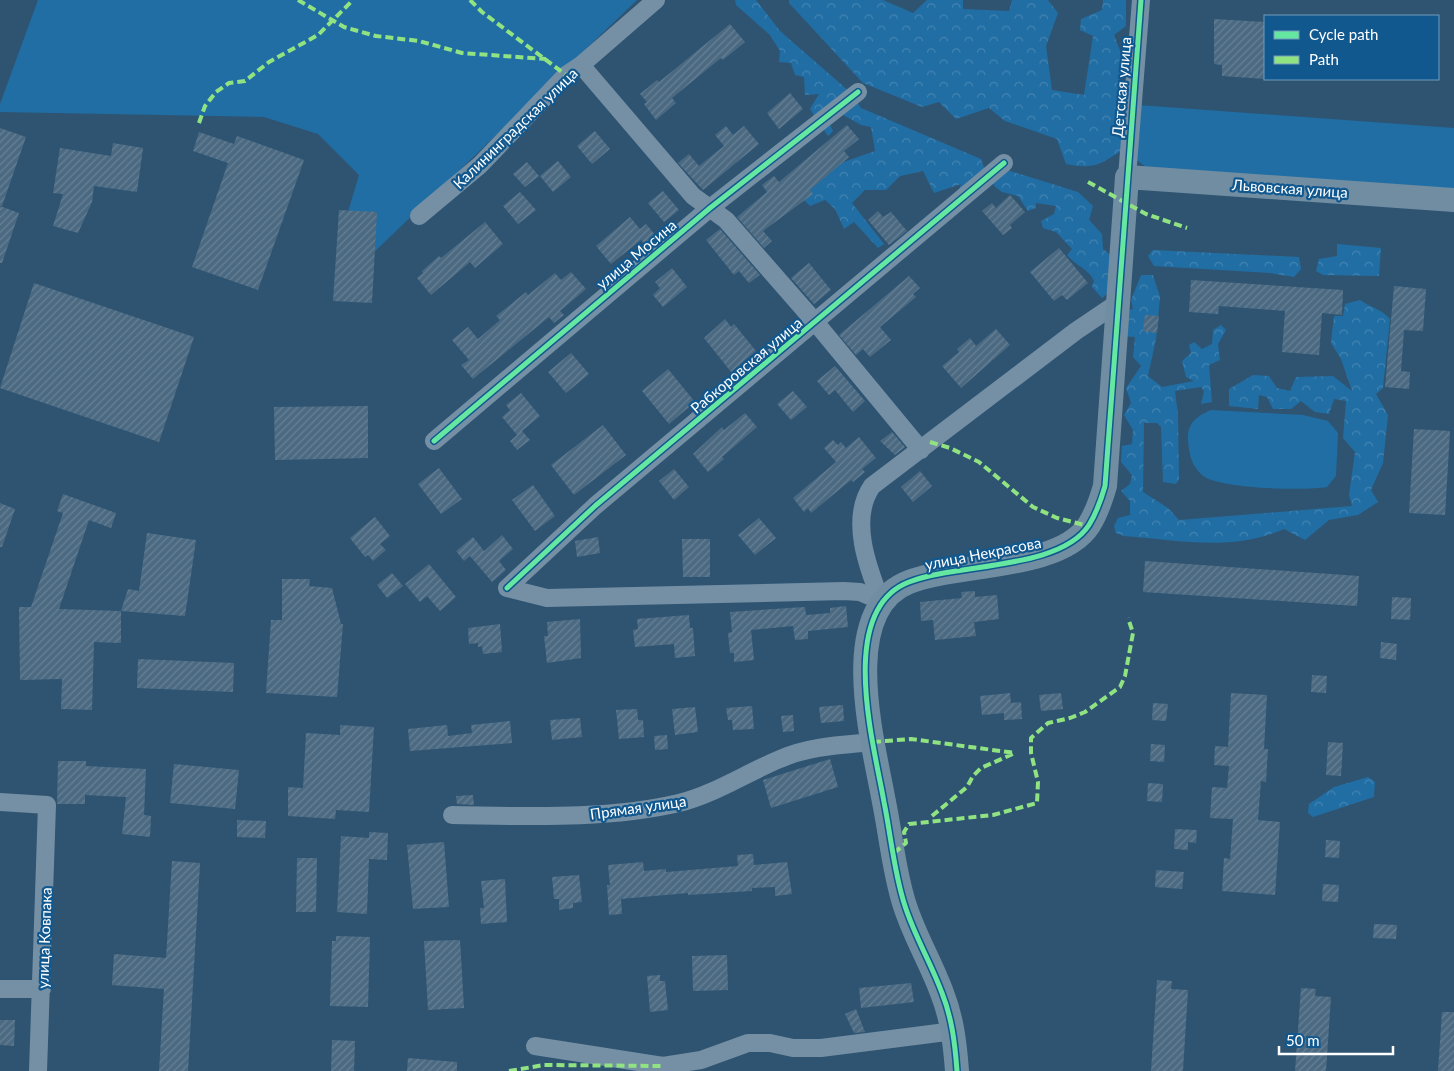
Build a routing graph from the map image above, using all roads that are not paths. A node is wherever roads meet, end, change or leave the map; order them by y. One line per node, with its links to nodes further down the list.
1 (656, 0): 3 (street, Калининградская улица)
2 (1141, 0): 6 (street, Детская улица)
3 (581, 65): 8 (street); 9 (street, Калининградская улица)
4 (858, 92): 8 (street, улица Мосина)
5 (1004, 164): 11 (street, Рабкоровская улица)
6 (1127, 177): 7 (street, Львовская улица); 10 (street, улица Некрасова)
7 (1454, 200)
8 (710, 208): 11 (street); 12 (street, улица Мосина)
9 (419, 216)
10 (1119, 302): 13 (street); 14 (street, улица Некрасова)
11 (816, 323): 13 (street); 14 (street, Рабкоровская улица)
12 (434, 440)
13 (921, 450): 14 (street)
14 (881, 601): 15 (street)
15 (873, 742): 17 (street, Прямая улица); 20 (street)
16 (0, 802): 19 (street, улица Ковпака)
17 (452, 815)
18 (0, 989): 19 (street)
19 (42, 990): 22 (street, улица Ковпака)
20 (954, 1031): 21 (street); 23 (street)
21 (535, 1046)
22 (38, 1071)
23 (957, 1071)

